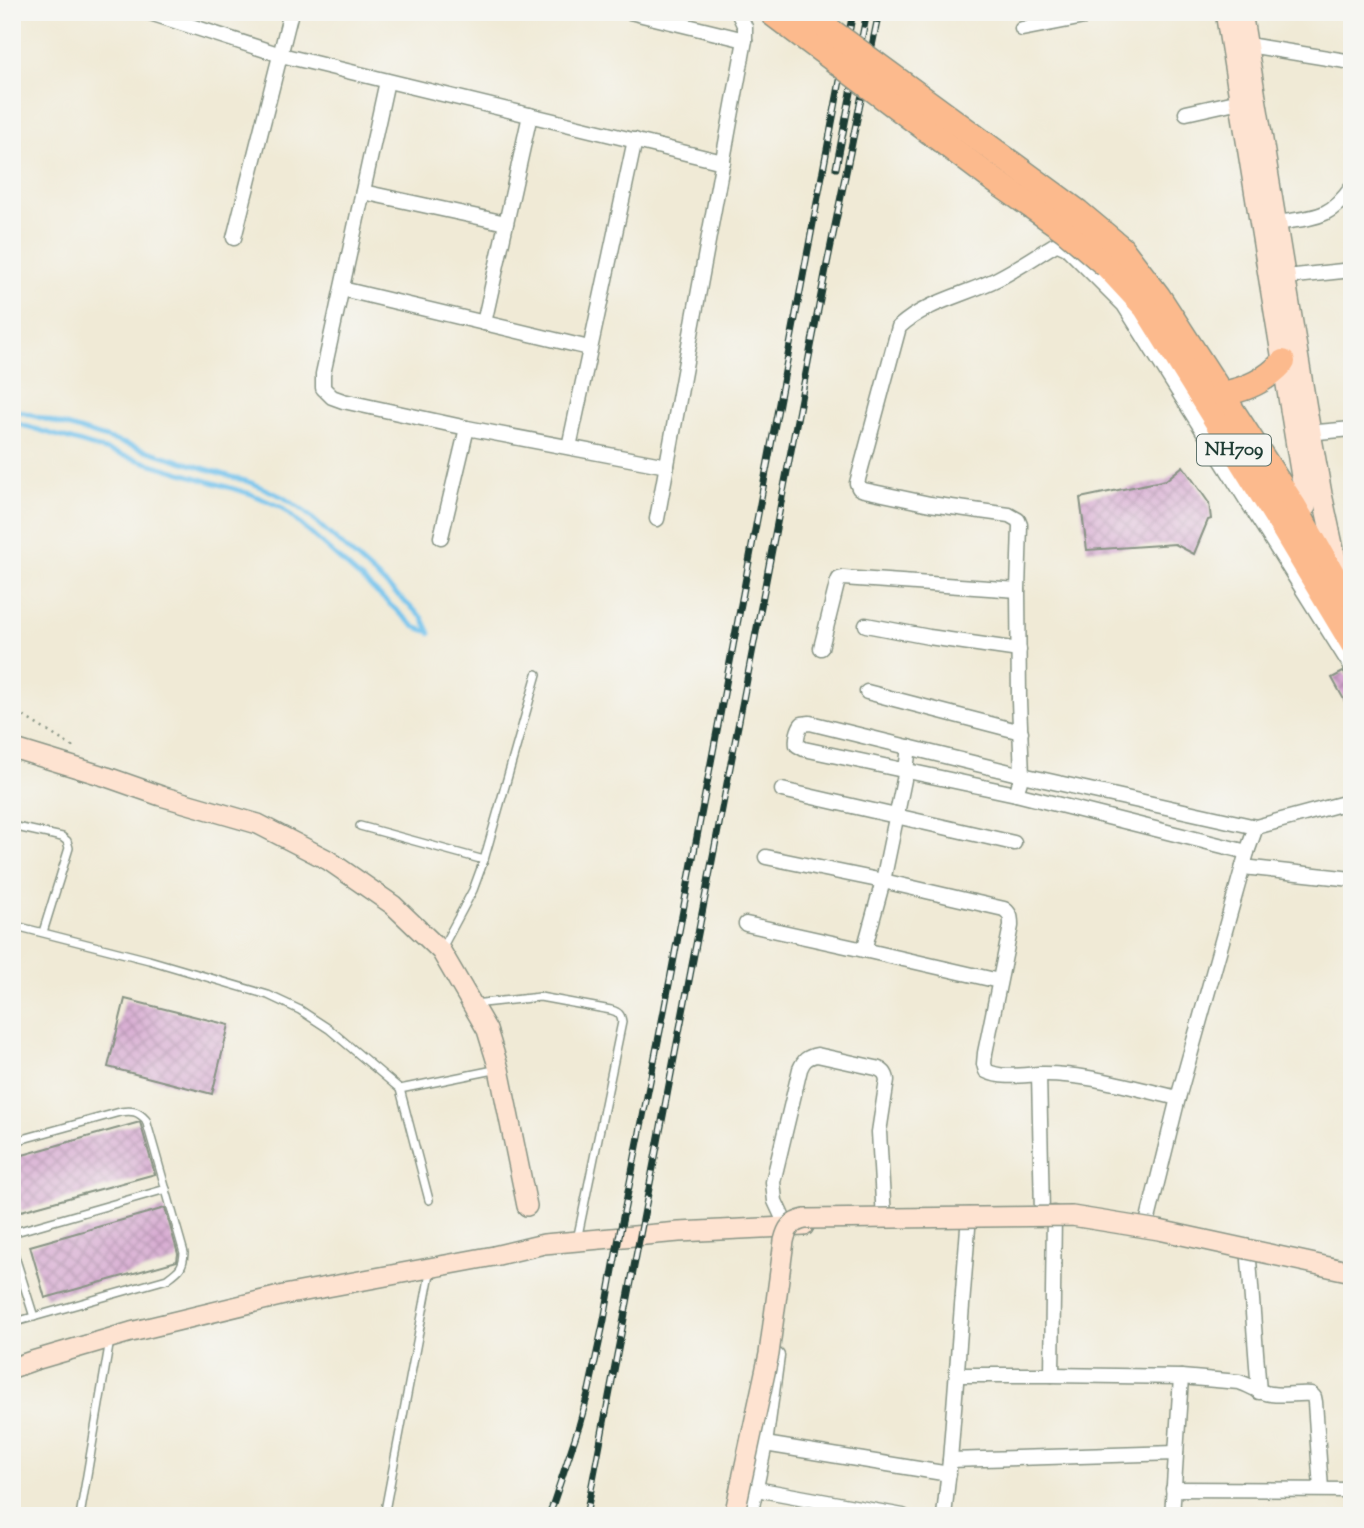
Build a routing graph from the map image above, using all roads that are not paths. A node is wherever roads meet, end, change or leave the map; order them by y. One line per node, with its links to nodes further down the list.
1 (146, 12): 13 (street)
2 (291, 12): 13 (street)
3 (630, 12): 11 (street)
4 (738, 12): 11 (street)
5 (770, 12): 27 (highway, NH709, bridge)
6 (805, 12): 27 (highway, NH709, bridge)
7 (1110, 12): 10 (street)
8 (1225, 12): 16 (street)
9 (1242, 12): 12 (street)
10 (1021, 29)
11 (745, 40): 20 (street)
12 (1248, 45): 14 (street); 21 (street)
13 (281, 55): 15 (street); 26 (street)
14 (1352, 62)
15 (387, 81): 18 (street); 23 (street)
16 (1240, 101): 17 (street); 33 (street)
17 (1186, 113)
18 (530, 115): 19 (street); 25 (street)
19 (635, 140): 20 (street); 32 (street)
20 (723, 162): 39 (street)
21 (1268, 174): 24 (street); 40 (street)
22 (1352, 187): 24 (street)
23 (363, 192): 25 (street); 30 (street)
24 (1283, 222): 29 (street)
25 (506, 223): 31 (street)
26 (234, 238)
27 (1114, 256): 34 (highway, NH709); 41 (highway, NH709)
28 (1352, 270): 29 (street)
29 (1295, 276): 37 (street)
30 (342, 289): 31 (street); 35 (street)
31 (484, 323): 32 (street)
32 (589, 348): 38 (street)
33 (1283, 362): 34 (highway); 41 (street)
34 (1222, 394): 41 (highway, NH709)
35 (467, 428): 38 (street); 43 (street)
36 (1352, 429): 37 (street)
37 (1318, 432): 45 (street)
38 (569, 447): 39 (street)
39 (667, 466): 42 (street)
40 (1322, 494): 41 (street); 45 (street)
41 (1295, 515): 45 (highway, NH709); 47 (highway, NH709)
42 (657, 519)
43 (441, 537)
44 (1018, 590): 48 (street); 49 (street); 50 (street)
45 (1350, 598)
46 (866, 625): 49 (street)
47 (1352, 643)
48 (821, 648)
49 (1019, 650): 53 (street)
50 (1352, 668)
51 (537, 674): 68 (lane)
52 (866, 692): 53 (street)
53 (1021, 732): 57 (street)
54 (909, 747): 56 (street); 56 (street); 57 (street)
55 (12, 748): 76 (street)
56 (906, 771): 59 (street); 61 (street)
57 (1023, 775): 59 (street); 64 (street)
58 (782, 790): 61 (street)
59 (1016, 794): 66 (street)
60 (1352, 801): 64 (street)
61 (896, 815): 65 (street); 71 (street)
62 (360, 826): 68 (lane)
63 (12, 827): 74 (lane)
64 (1256, 827): 66 (street)
65 (1014, 842)
66 (1247, 852): 69 (street)
67 (766, 857): 71 (street)
68 (484, 860): 76 (lane)
69 (1243, 867): 70 (street); 82 (street)
70 (1352, 879)
71 (883, 881): 75 (street); 77 (street)
72 (746, 924): 75 (street)
73 (12, 925): 74 (lane)
74 (43, 932): 81 (lane)
75 (864, 950): 77 (street)
76 (441, 951): 78 (street)
77 (999, 981): 80 (street)
78 (473, 1004): 79 (street); 93 (lane)
79 (499, 1069): 81 (lane); 86 (street)
80 (1039, 1074): 82 (street); 87 (street)
81 (400, 1089): 85 (lane)
82 (1178, 1098): 90 (street)
83 (12, 1142): 84 (lane)
84 (166, 1189): 92 (lane); 98 (lane)
85 (429, 1200)
86 (527, 1206)
87 (1048, 1213): 88 (street); 90 (street); 103 (street)
88 (970, 1215): 89 (street); 102 (street)
89 (884, 1219): 91 (street); 91 (street)
90 (1147, 1223): 95 (street)
91 (788, 1227): 93 (street); 106 (street)
92 (12, 1233)
93 (576, 1240): 96 (street)
94 (12, 1247): 98 (lane)
95 (1248, 1247): 97 (street); 105 (street)
96 (431, 1268): 100 (street); 114 (lane)
97 (1352, 1270): 115 (street, bridge)
98 (34, 1317): 99 (lane)
99 (12, 1323)
100 (110, 1338): 101 (street); 113 (lane)
101 (12, 1368)
102 (957, 1375): 103 (street); 108 (street)
103 (1052, 1375): 104 (street)
104 (1181, 1377): 105 (street); 107 (street)
105 (1259, 1391): 111 (street)
106 (765, 1444): 108 (street); 109 (street)
107 (1176, 1453): 108 (street); 110 (street)
108 (949, 1467): 118 (street)
109 (756, 1489): 116 (street); 117 (street)
110 (1173, 1489): 111 (street); 119 (street)
111 (1321, 1489): 112 (street)
112 (1352, 1490)
113 (80, 1516)
114 (384, 1516)
115 (734, 1516)
116 (750, 1516)
117 (903, 1516)
118 (944, 1516)
119 (1172, 1516)

